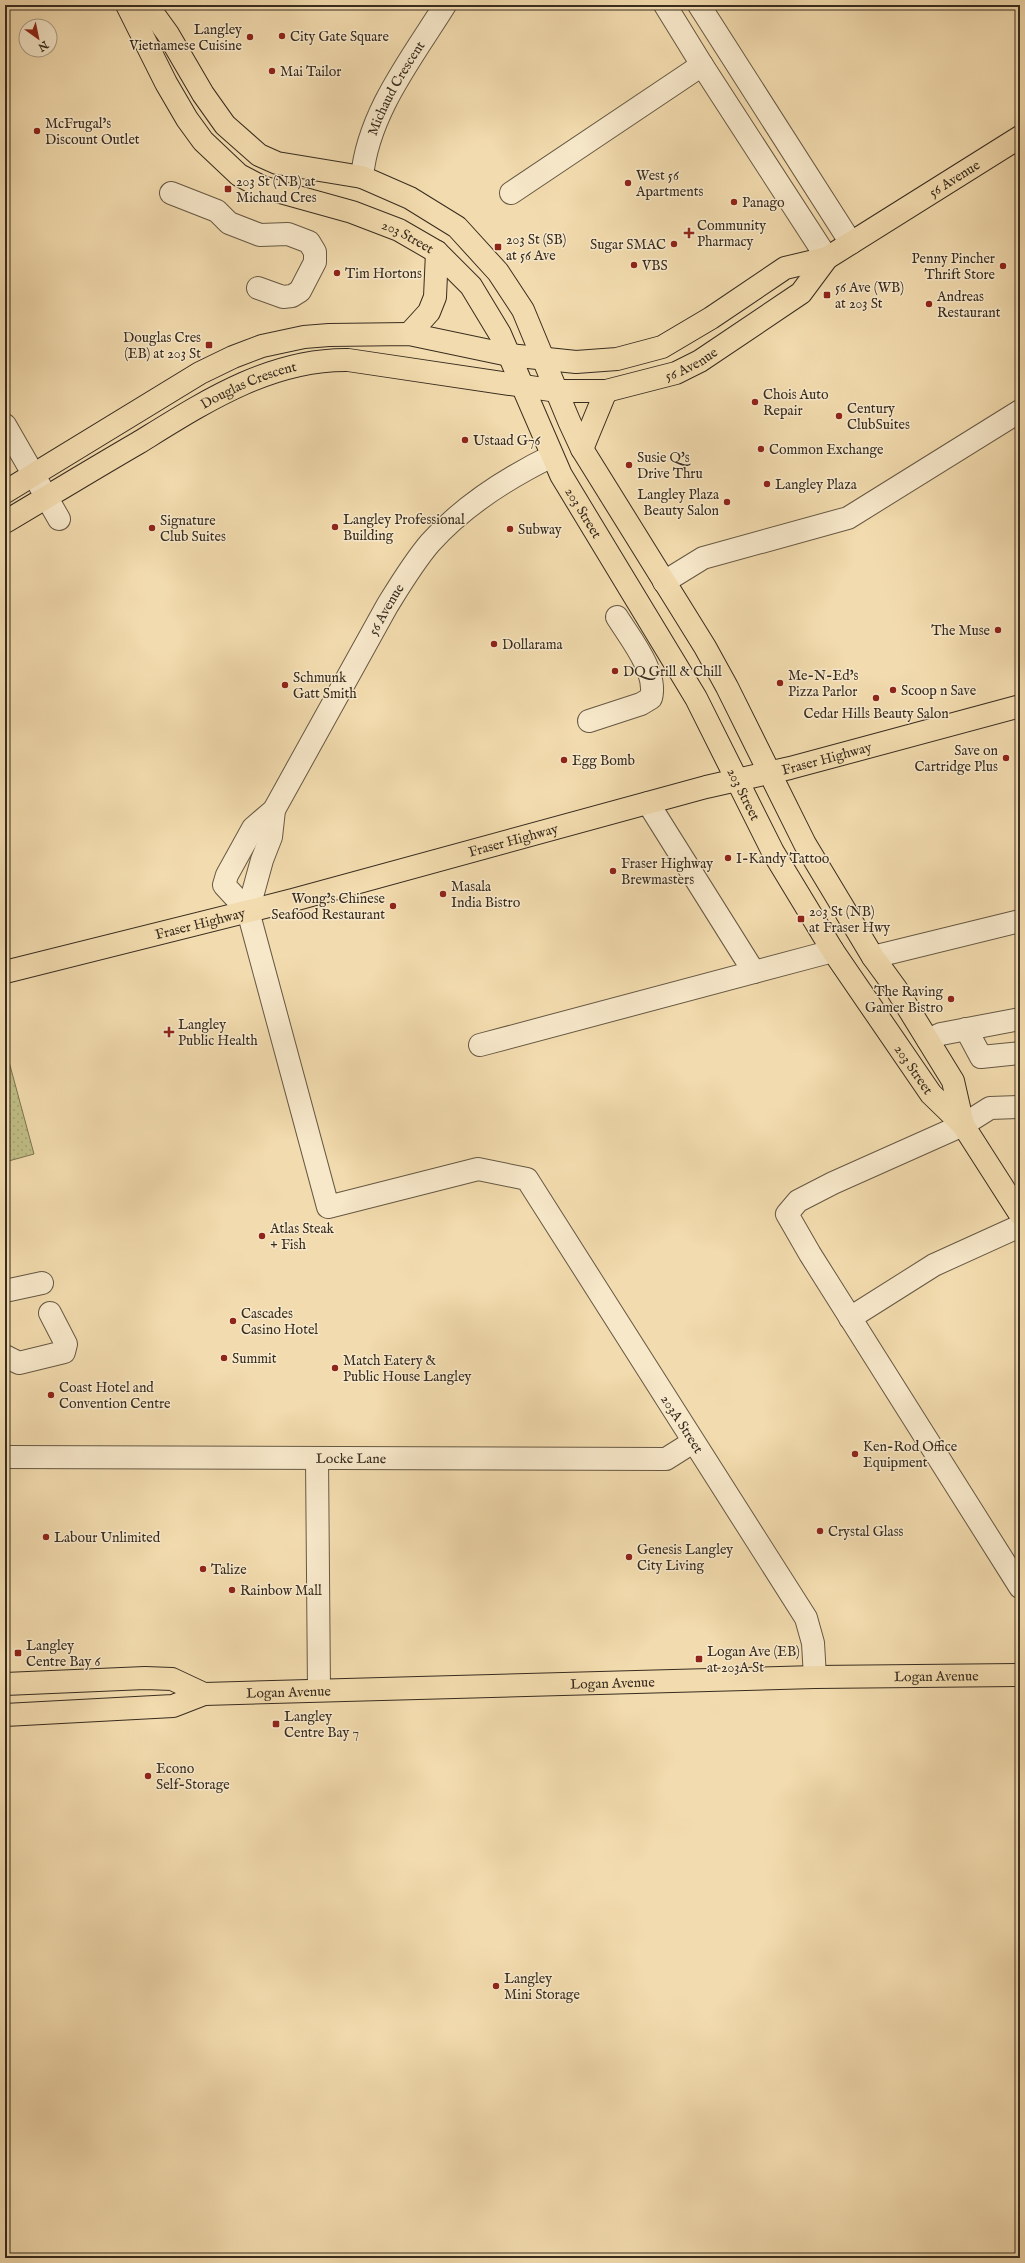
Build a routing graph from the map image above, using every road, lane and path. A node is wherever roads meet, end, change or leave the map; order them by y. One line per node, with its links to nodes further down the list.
1 (127, 5): 7 (main road, 203 Street)
2 (146, 5): 8 (main road, 203 Street)
3 (445, 5): 10 (street, Michaud Crescent)
4 (665, 5): 6 (street)
5 (699, 5): 13 (street)
6 (702, 65): 12 (street); 15 (street)
7 (166, 83): 8 (main road); 14 (main road, 203 Street)
8 (203, 94): 10 (main road, 203 Street)
9 (1020, 137): 13 (main road, 56 Avenue)
10 (362, 177): 19 (main road, 203 Street)
11 (171, 193): 16 (street)
12 (511, 193)
13 (851, 243): 15 (main road, 56 Avenue)
14 (437, 252): 17 (main road); 18 (main road, 203 Street)
15 (827, 258): 19 (main road, 56 Avenue); 22 (main road, 56 Avenue)
16 (258, 288)
17 (409, 334): 18 (main road, Douglas Crescent); 27 (main road, Douglas Crescent)
18 (509, 355): 19 (main road, 56 Avenue); 20 (main road, 203 Street)
19 (544, 359): 21 (main road, 203 Street)
20 (522, 386): 21 (main road, 56 Avenue); 26 (main road, 203 Street); 29 (main road, Douglas Crescent)
21 (557, 391): 22 (main road, 56 Avenue); 25 (main road, 203 Street)
22 (606, 391): 25 (main road)
23 (1020, 410): 32 (street)
24 (5, 425): 27 (street)
25 (582, 449): 32 (main road, 203 Street)
26 (552, 456): 37 (main road, 203 Street); 39 (street, 56 Avenue)
27 (34, 474): 28 (main road, Douglas Crescent); 29 (street)
28 (5, 492)
29 (47, 497): 30 (street); 31 (main road, Douglas Crescent)
30 (59, 519)
31 (5, 522)
32 (664, 582): 36 (main road, 203 Street)
33 (617, 617): 35 (street)
34 (1020, 706): 36 (main road, Fraser Highway)
35 (589, 721)
36 (768, 773): 37 (main road, Fraser Highway); 43 (main road, 203 Street)
37 (737, 780): 38 (main road, Fraser Highway); 42 (main road, 203 Street)
38 (648, 803): 40 (main road, Fraser Highway); 45 (street)
39 (274, 810): 40 (street, 56 Avenue); 40 (street, 56 Avenue)
40 (248, 911): 44 (main road, Fraser Highway); 60 (street, 203A Street)
41 (1020, 922): 43 (street)
42 (833, 951): 45 (street); 52 (main road, 203 Street)
43 (873, 957): 48 (main road, 203 Street)
44 (5, 972)
45 (754, 972): 49 (street)
46 (1020, 1019): 47 (street)
47 (966, 1029): 48 (street); 50 (street)
48 (928, 1040): 52 (main road, 203 Street)
49 (480, 1045)
50 (1020, 1053)
51 (1020, 1107): 52 (street)
52 (963, 1125): 53 (main road, 203 Street); 58 (street)
53 (1020, 1214)
54 (1020, 1226): 58 (street)
55 (42, 1283): 56 (street)
56 (5, 1291)
57 (50, 1313): 59 (street)
58 (850, 1318): 63 (street)
59 (5, 1356)
60 (693, 1442): 62 (street, Locke Lane); 65 (street, 203A Street)
61 (5, 1457): 62 (street, Locke Lane)
62 (317, 1458): 67 (street)
63 (1020, 1587)
64 (1020, 1675): 65 (main road, Logan Avenue)
65 (815, 1677): 67 (main road, Logan Avenue)
66 (5, 1684): 68 (main road, Logan Avenue)
67 (319, 1690): 68 (main road, Logan Avenue)
68 (204, 1694): 69 (main road, Logan Avenue)
69 (5, 1715)

